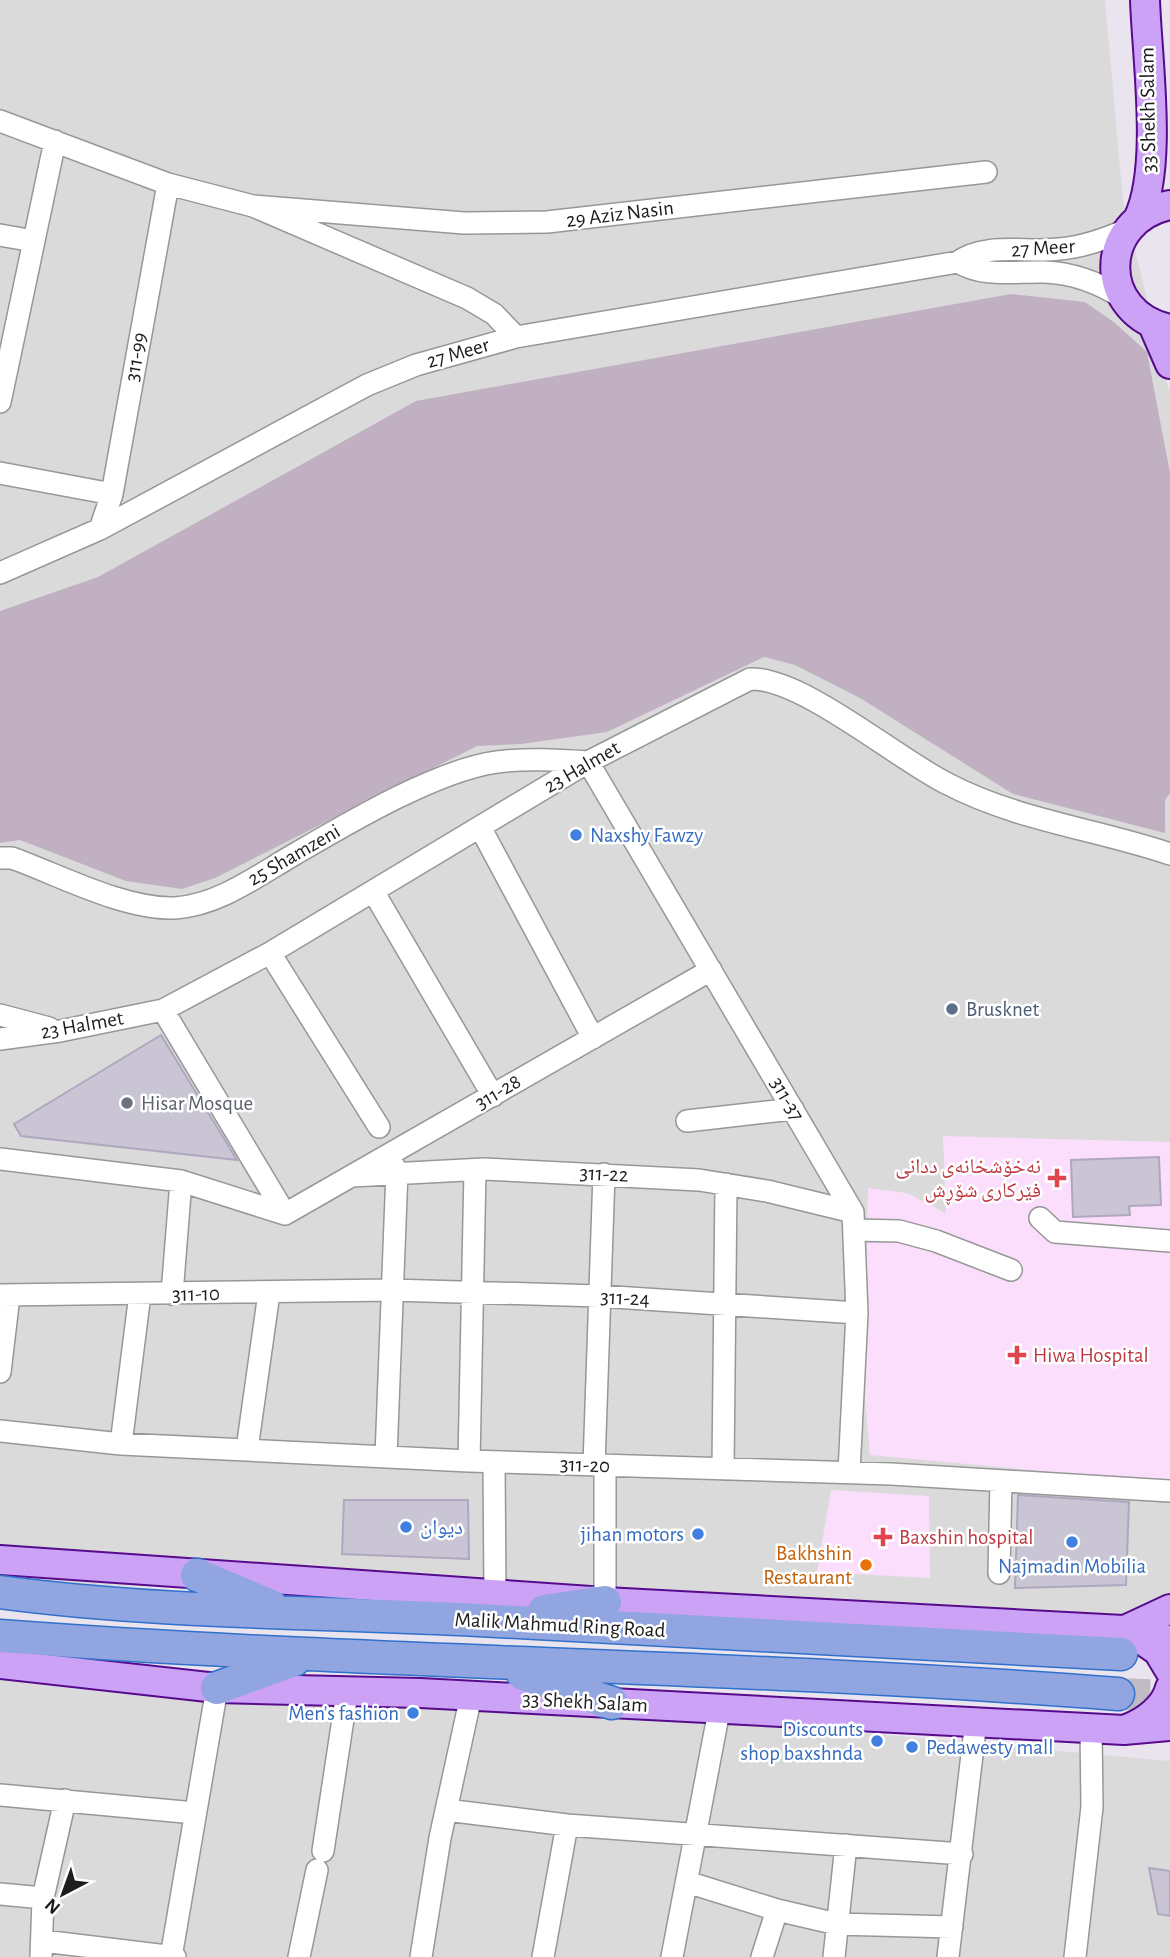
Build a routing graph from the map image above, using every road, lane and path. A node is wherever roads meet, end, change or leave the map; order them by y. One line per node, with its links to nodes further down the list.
1 (1145, 0): 8 (main road, 33 Shekh Salam)
2 (0, 121): 3 (street, 29 Aziz Nasin)
3 (55, 141): 5 (street, 29 Aziz Nasin); 10 (street)
4 (986, 172): 7 (street, 29 Aziz Nasin)
5 (167, 184): 7 (street, 29 Aziz Nasin); 19 (street, 311-99)
6 (1170, 205): 8 (main road)
7 (253, 206): 14 (street, 29 Aziz Nasin)
8 (1133, 224): 11 (street, 27 Meer); 12 (main road, 33 Shekh Salam)
9 (0, 235): 10 (street)
10 (34, 241): 15 (street)
11 (958, 262): 12 (street, 27 Meer); 14 (street, 27 Meer)
12 (1123, 298): 13 (main road)
13 (1162, 327): 16 (main road)
14 (516, 337): 20 (street, 27 Meer)
15 (4, 360): 17 (street)
16 (1170, 364)
17 (0, 402)
18 (0, 473): 19 (street)
19 (112, 494): 20 (street, 311-99)
20 (100, 529): 21 (street, 27 Meer)
21 (0, 573)
22 (588, 762): 23 (street, 23 Halmet); 24 (street, 23 Halmet); 25 (street, 25 Shamzeni); 28 (street, 311-37)
23 (480, 827): 26 (street, 23 Halmet); 33 (street)
24 (1170, 854)
25 (0, 858)
26 (373, 891): 27 (street, 23 Halmet); 34 (street)
27 (270, 953): 29 (street, 23 Halmet); 37 (street)
28 (711, 971): 33 (street, 311-28); 35 (street, 311-37)
29 (163, 1010): 31 (street, 23 Halmet); 44 (street)
30 (0, 1015): 31 (street)
31 (60, 1031): 32 (street, 23 Halmet)
32 (0, 1038)
33 (593, 1038): 34 (street, 311-28)
34 (493, 1096): 39 (street, 311-28)
35 (793, 1109): 36 (street); 46 (street, 311-37)
36 (687, 1121)
37 (379, 1127)
38 (1, 1163): 42 (street)
39 (392, 1164): 40 (street, 311-22); 44 (street, 311-22); 49 (street)
40 (475, 1170): 41 (street, 311-22); 50 (street)
41 (604, 1174): 43 (street, 311-22); 55 (street)
42 (181, 1181): 44 (street); 53 (street)
43 (726, 1184): 46 (street, 311-22); 56 (street)
44 (285, 1214)
45 (1040, 1219): 47 (street)
46 (854, 1221): 48 (street, 311-22); 57 (street, 311-37)
47 (1170, 1241)
48 (1011, 1270)
49 (392, 1290): 50 (street, 311-24); 51 (street, 311-10); 62 (street)
50 (475, 1292): 55 (street, 311-24); 63 (street)
51 (269, 1293): 53 (street, 311-10); 61 (street)
52 (140, 1294): 53 (street, 311-10); 54 (street, 311-10); 60 (street)
53 (172, 1294)
54 (5, 1295): 58 (street)
55 (599, 1296): 56 (street, 311-24); 65 (street)
56 (724, 1303): 57 (street, 311-24); 66 (street)
57 (857, 1313): 67 (street, 311-37)
58 (0, 1372)
59 (0, 1432): 60 (street, 311-20)
60 (121, 1444): 61 (street, 311-20)
61 (247, 1449): 62 (street, 311-20)
62 (386, 1457): 63 (street, 311-20)
63 (469, 1461): 64 (street, 311-20)
64 (494, 1462): 65 (street, 311-20); 74 (street)
65 (599, 1465): 66 (street, 311-20); 75 (street)
66 (723, 1469): 67 (street, 311-20)
67 (849, 1472): 68 (street, 311-20)
68 (1001, 1481): 69 (street, 311-20); 71 (street)
69 (1170, 1491)
70 (0, 1560): 72 (main road)
71 (999, 1573)
72 (197, 1575): 74 (main road); 77 (highway)
73 (0, 1592): 77 (highway, Malik Mahmud Ring Road)
74 (495, 1595): 75 (main road)
75 (605, 1602): 78 (highway); 81 (main road)
76 (1170, 1609): 81 (main road)
77 (292, 1615): 78 (highway, Malik Mahmud Ring Road)
78 (476, 1620): 81 (highway, Malik Mahmud Ring Road)
79 (0, 1636): 82 (highway, Malik Mahmud Ring Road)
80 (1170, 1640): 81 (main road)
81 (1122, 1642): 85 (main road)
82 (310, 1654): 83 (highway, Malik Mahmud Ring Road); 86 (highway)
83 (485, 1661): 89 (highway, Malik Mahmud Ring Road); 91 (highway)
84 (0, 1664): 86 (main road, 33 Shekh Salam)
85 (1170, 1671)
86 (216, 1688): 88 (main road, 33 Shekh Salam); 101 (street)
87 (1170, 1688): 96 (main road)
88 (347, 1693): 90 (main road, 33 Shekh Salam); 114 (street)
89 (1118, 1694)
90 (471, 1696): 91 (main road, 33 Shekh Salam); 100 (street)
91 (612, 1703): 92 (main road, 33 Shekh Salam)
92 (719, 1711): 93 (main road, 33 Shekh Salam); 103 (street)
93 (976, 1721): 95 (main road, 33 Shekh Salam); 105 (street)
94 (1170, 1726): 96 (main road, 33 Shekh Salam)
95 (1091, 1728): 96 (main road, 33 Shekh Salam); 121 (street)
96 (1124, 1730): 97 (main road)
97 (1170, 1745)
98 (0, 1795): 99 (street)
99 (65, 1800): 101 (street); 108 (street)
100 (446, 1810): 102 (street); 115 (street)
101 (195, 1813): 113 (street)
102 (567, 1825): 103 (street); 116 (street)
103 (698, 1832): 104 (street); 106 (street)
104 (846, 1845): 105 (street); 110 (street)
105 (962, 1854): 111 (street)
106 (687, 1882): 109 (street); 117 (street)
107 (0, 1894): 108 (street)
108 (43, 1898): 112 (street)
109 (776, 1910): 110 (street); 118 (street)
110 (838, 1924): 111 (street); 119 (street)
111 (952, 1927): 120 (street)
112 (42, 1949): 113 (street)
113 (173, 1957)
114 (299, 1957)
115 (421, 1957)
116 (543, 1957)
117 (672, 1957)
118 (762, 1957)
119 (834, 1957)
120 (948, 1957)
121 (1075, 1957)

